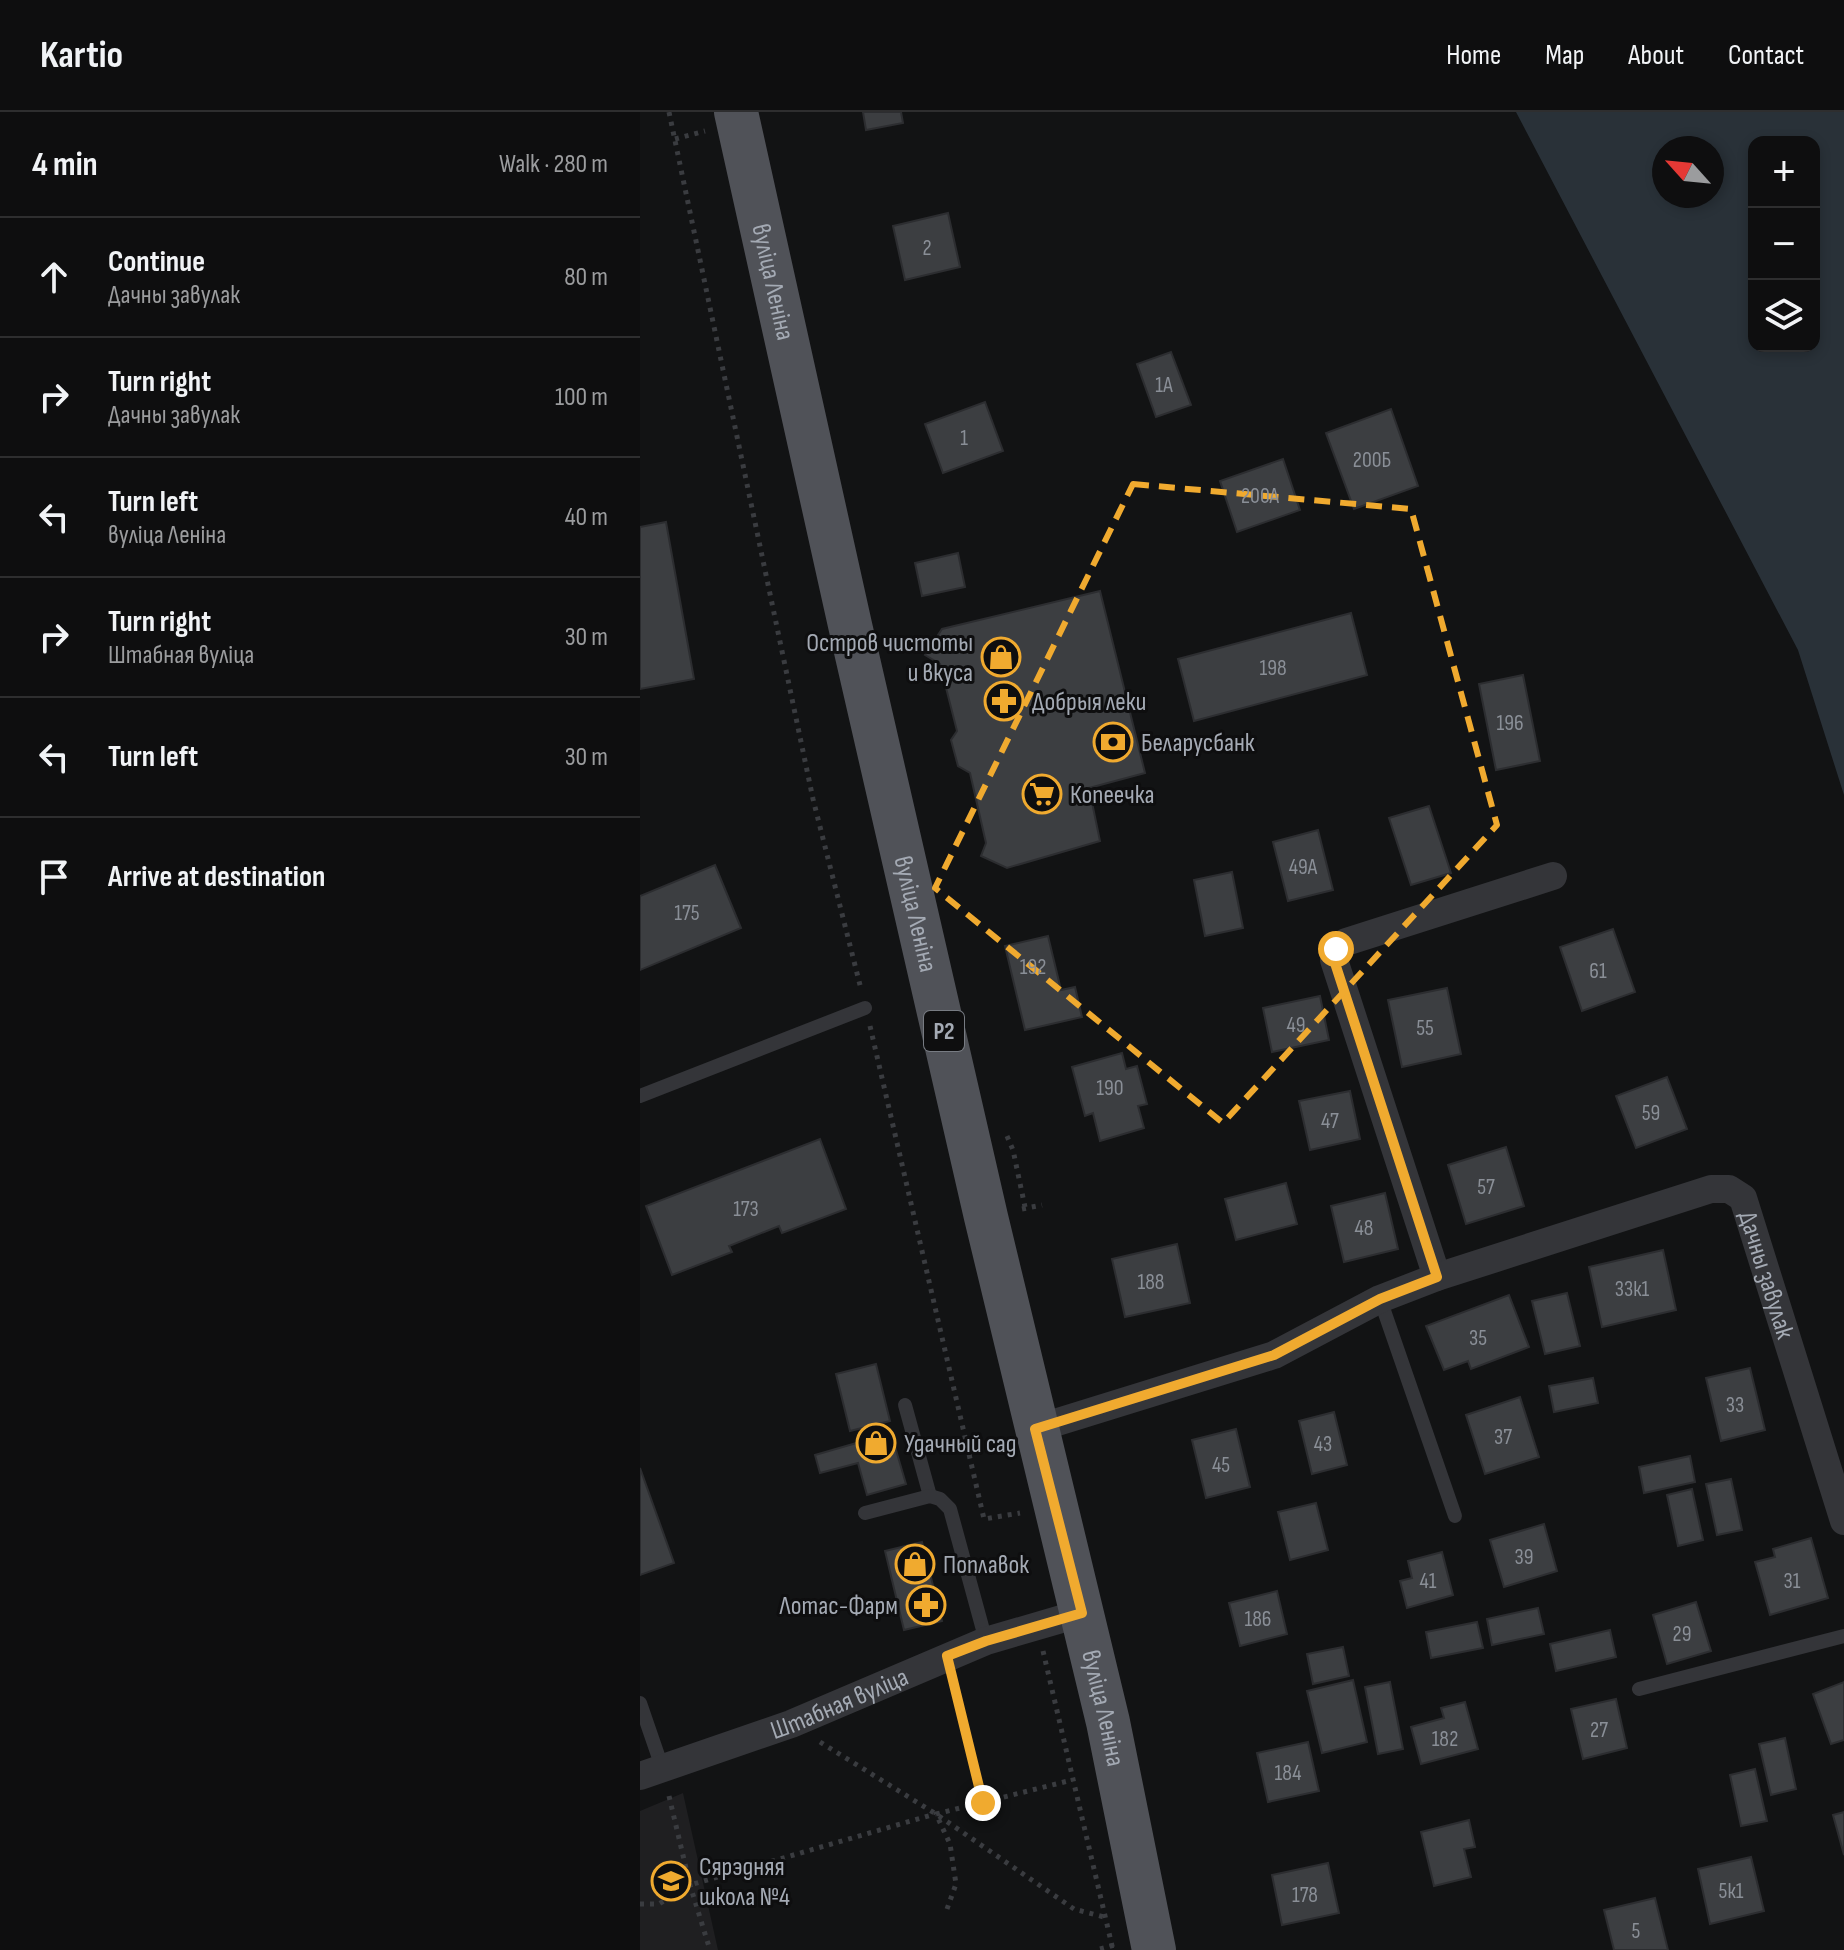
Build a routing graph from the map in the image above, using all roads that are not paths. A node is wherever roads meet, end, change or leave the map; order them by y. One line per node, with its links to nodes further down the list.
1 (736, 112): 8 (main road, вуліца Леніна / Р2)
2 (1553, 876): 5 (street)
3 (865, 1008): 4 (lane)
4 (640, 1096)
5 (1437, 1277): 6 (street, Дачны завулак); 12 (street, Дачны завулак)
6 (1380, 1299): 8 (street, Дачны завулак); 11 (lane)
7 (905, 1405): 9 (lane)
8 (1035, 1429): 13 (main road, вуліца Леніна / Р2)
9 (930, 1496): 10 (lane); 15 (lane)
10 (865, 1513)
11 (1455, 1516)
12 (1844, 1521)
13 (1082, 1613): 15 (street, Штабная вуліца); 19 (main road, вуліца Леніна / Р2)
14 (1844, 1636): 16 (lane)
15 (986, 1641): 18 (street, Штабная вуліца)
16 (1639, 1689)
17 (640, 1703): 18 (lane)
18 (651, 1772)
19 (1154, 1950)

